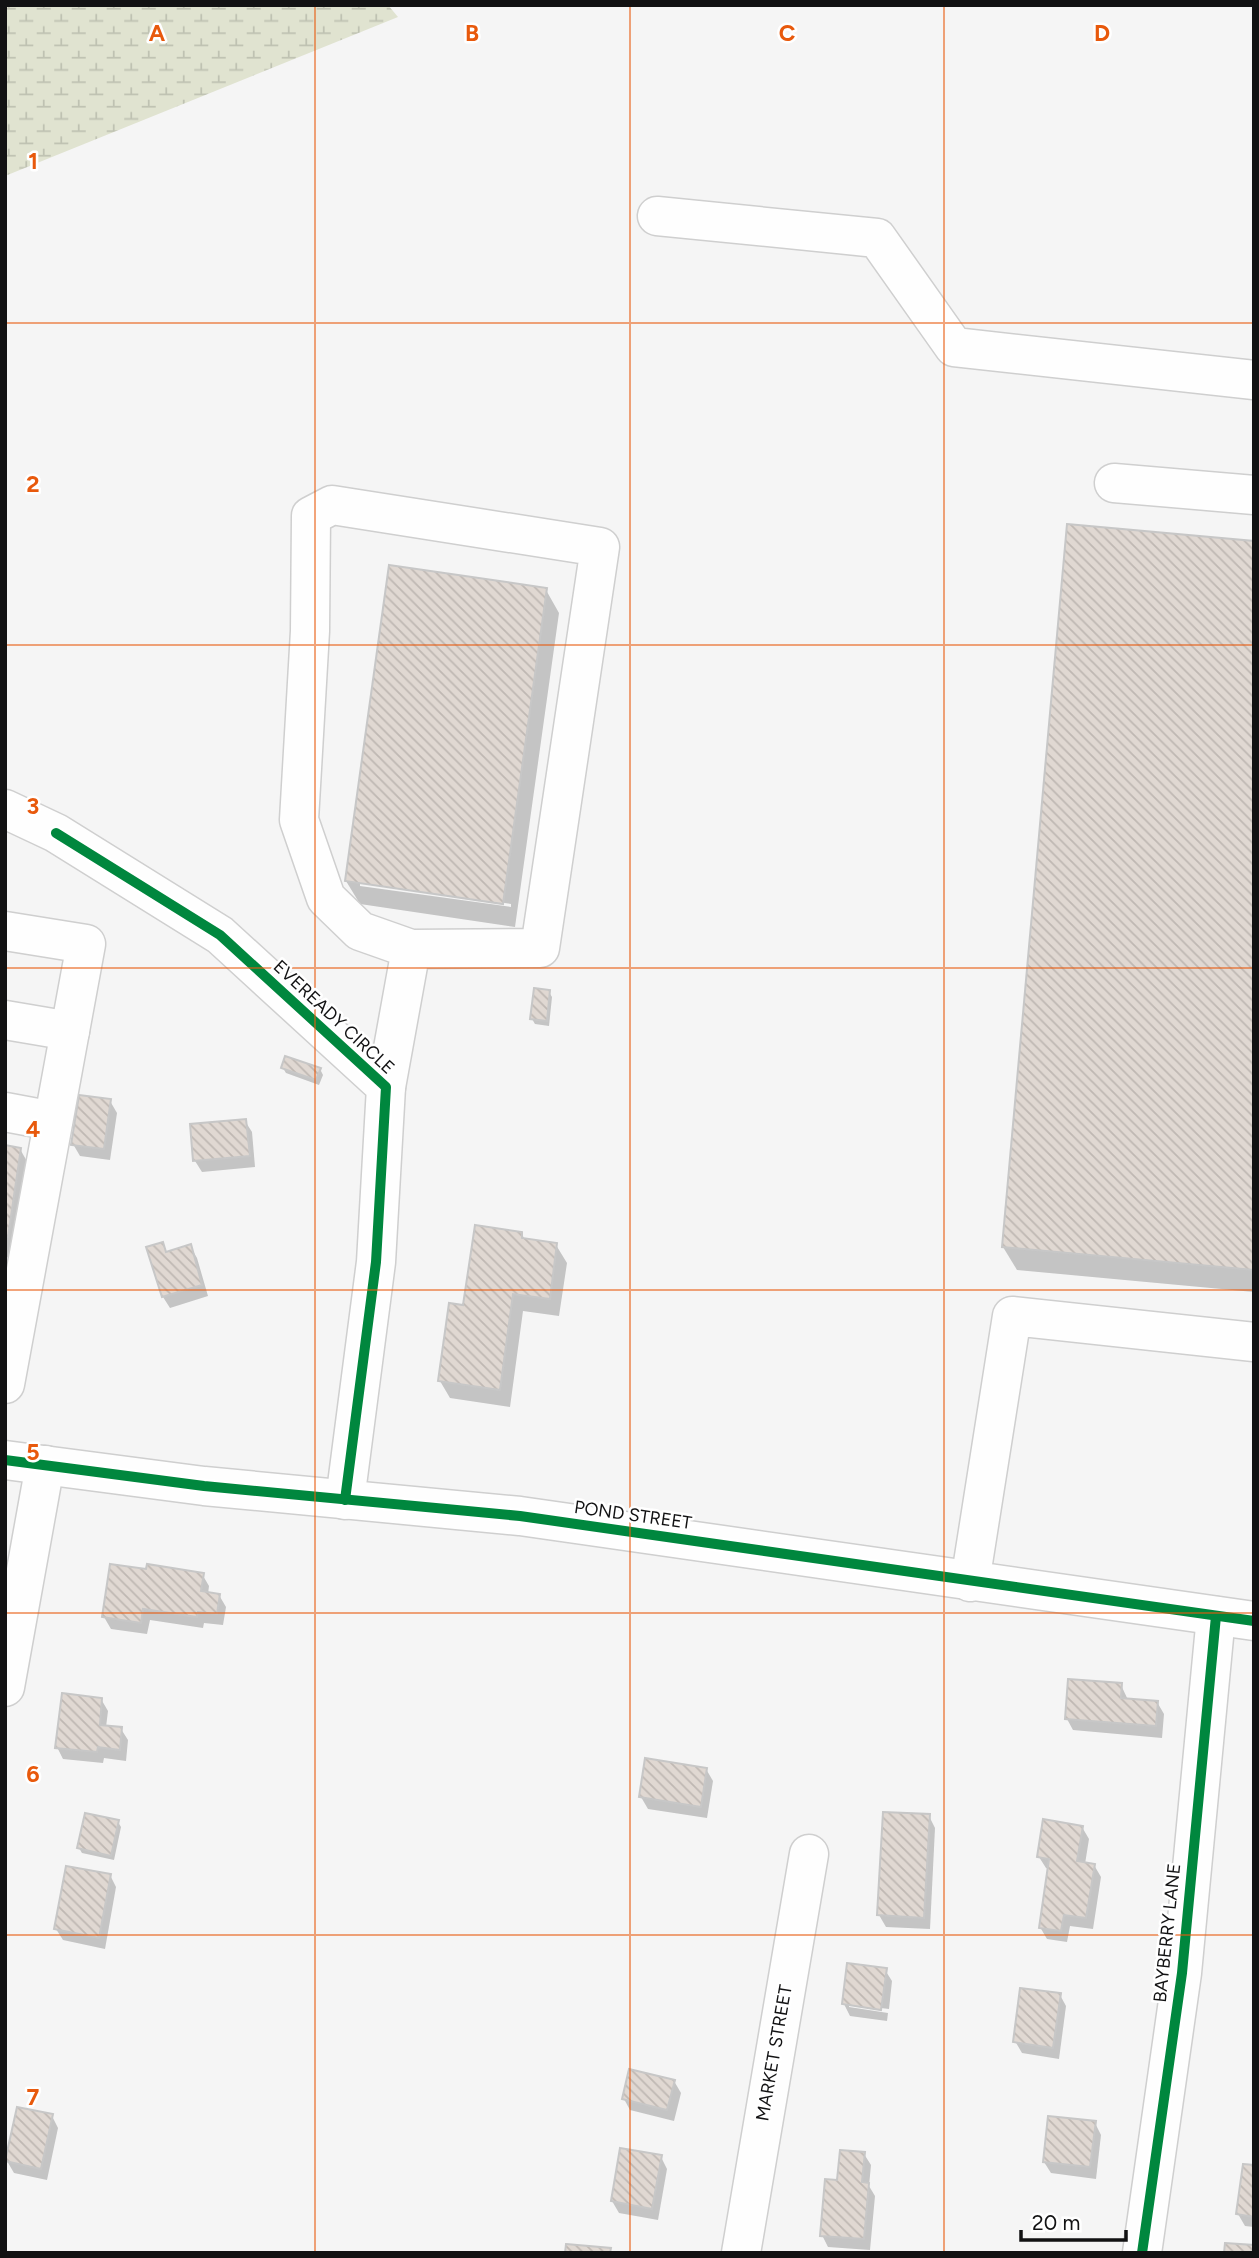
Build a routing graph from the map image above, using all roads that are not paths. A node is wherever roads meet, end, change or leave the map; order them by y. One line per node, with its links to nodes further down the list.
1 (657, 216): 2 (street)
2 (1254, 380)
3 (1114, 482): 4 (street)
4 (1254, 495)
5 (5, 809): 10 (street, EVEREADY CIRCLE)
6 (5, 931): 9 (street)
7 (411, 949): 7 (street); 10 (street)
8 (5, 1020): 9 (street)
9 (70, 1031): 12 (street)
10 (386, 1087): 17 (street, EVEREADY CIRCLE)
11 (5, 1112): 12 (street)
12 (54, 1121): 14 (street)
13 (1254, 1342): 18 (street)
14 (5, 1384)
15 (5, 1460): 16 (street, POND STREET)
16 (45, 1465): 17 (street, POND STREET); 21 (street)
17 (345, 1500): 18 (street, POND STREET)
18 (970, 1582): 19 (street, POND STREET)
19 (1216, 1616): 20 (street, POND STREET); 24 (street, BAYBERRY LANE)
20 (1254, 1621)
21 (5, 1687)
22 (809, 1854): 23 (street, MARKET STREET)
23 (741, 2253)
24 (1142, 2253)

